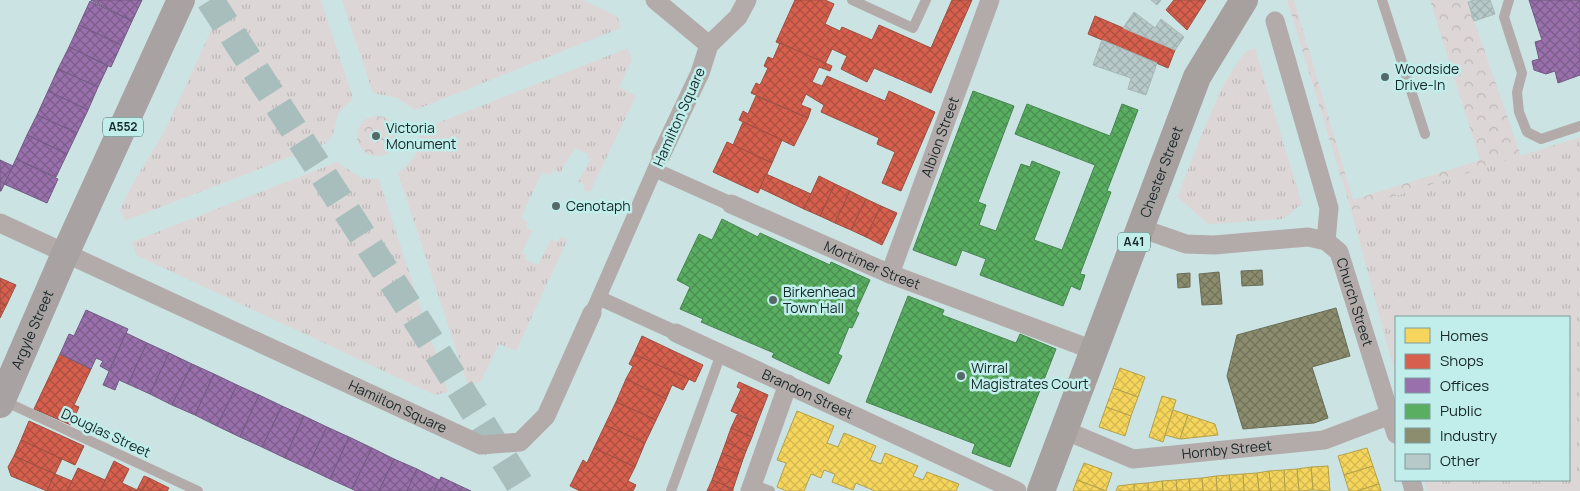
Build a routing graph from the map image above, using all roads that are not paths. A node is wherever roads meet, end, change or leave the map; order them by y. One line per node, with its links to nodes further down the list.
1 (181, 0): 19 (main road, A552)
2 (655, 0): 11 (street)
3 (747, 0): 11 (street)
4 (852, 0): 5 (lane)
5 (926, 0)
6 (990, 0): 20 (street, Albion Street)
7 (1244, 0): 17 (highway, Chester Street / A41)
8 (1382, 0): 13 (lane)
9 (1509, 0): 12 (lane)
10 (1276, 22): 18 (street)
11 (709, 45): 14 (street, Hamilton Square)
12 (1580, 126)
13 (1425, 134)
14 (658, 163): 15 (street, Mortimer Street); 21 (street, Hamilton Square)
15 (731, 204): 20 (street, Mortimer Street)
16 (0, 223): 19 (street, Hamilton Square)
17 (1140, 228): 18 (street); 23 (highway, Chester Street / A41)
18 (1326, 241): 27 (street, Church Street)
19 (65, 254): 21 (street, Hamilton Square); 26 (main road, Argyle Street / A552)
20 (890, 274): 23 (street, Mortimer Street)
21 (595, 305): 22 (street, Brandon Street)
22 (676, 333): 24 (street, Brandon Street)
23 (1092, 350): 28 (highway, Chester Street / A41)
24 (721, 354): 25 (street, Brandon Street); 32 (lane)
25 (788, 384): 30 (street); 34 (street, Brandon Street)
26 (1, 402): 31 (lane, Douglas Street)
27 (1390, 415): 28 (street, Hornby Street); 29 (street, Church Street)
28 (1064, 430): 35 (highway, Chester Street / A41)
29 (1395, 431)
30 (751, 488): 33 (lane)
31 (198, 491)
32 (670, 491)
33 (770, 491)
34 (1017, 491)
35 (1041, 491)

